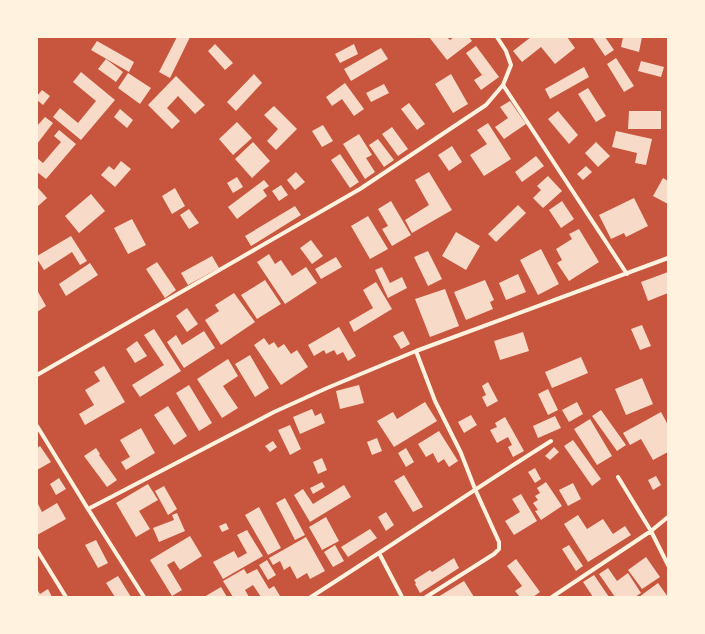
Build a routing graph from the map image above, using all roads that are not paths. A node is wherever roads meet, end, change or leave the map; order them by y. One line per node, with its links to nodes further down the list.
1 (497, 37): 2 (street)
2 (503, 85): 4 (street); 6 (street)
3 (668, 258): 4 (street)
4 (627, 274): 5 (street)
5 (416, 351): 10 (street); 11 (street)
6 (37, 375)
7 (37, 426): 11 (street)
8 (551, 441): 10 (street)
9 (618, 477): 13 (street)
10 (475, 489): 15 (street); 21 (street)
11 (88, 509): 18 (street)
12 (668, 517): 13 (street)
13 (651, 530): 16 (street); 22 (street)
14 (37, 550): 17 (street)
15 (379, 553): 19 (street); 20 (street)
16 (668, 565)
17 (66, 597)
18 (144, 597)
19 (311, 597)
20 (402, 597)
21 (426, 597)
22 (552, 597)

